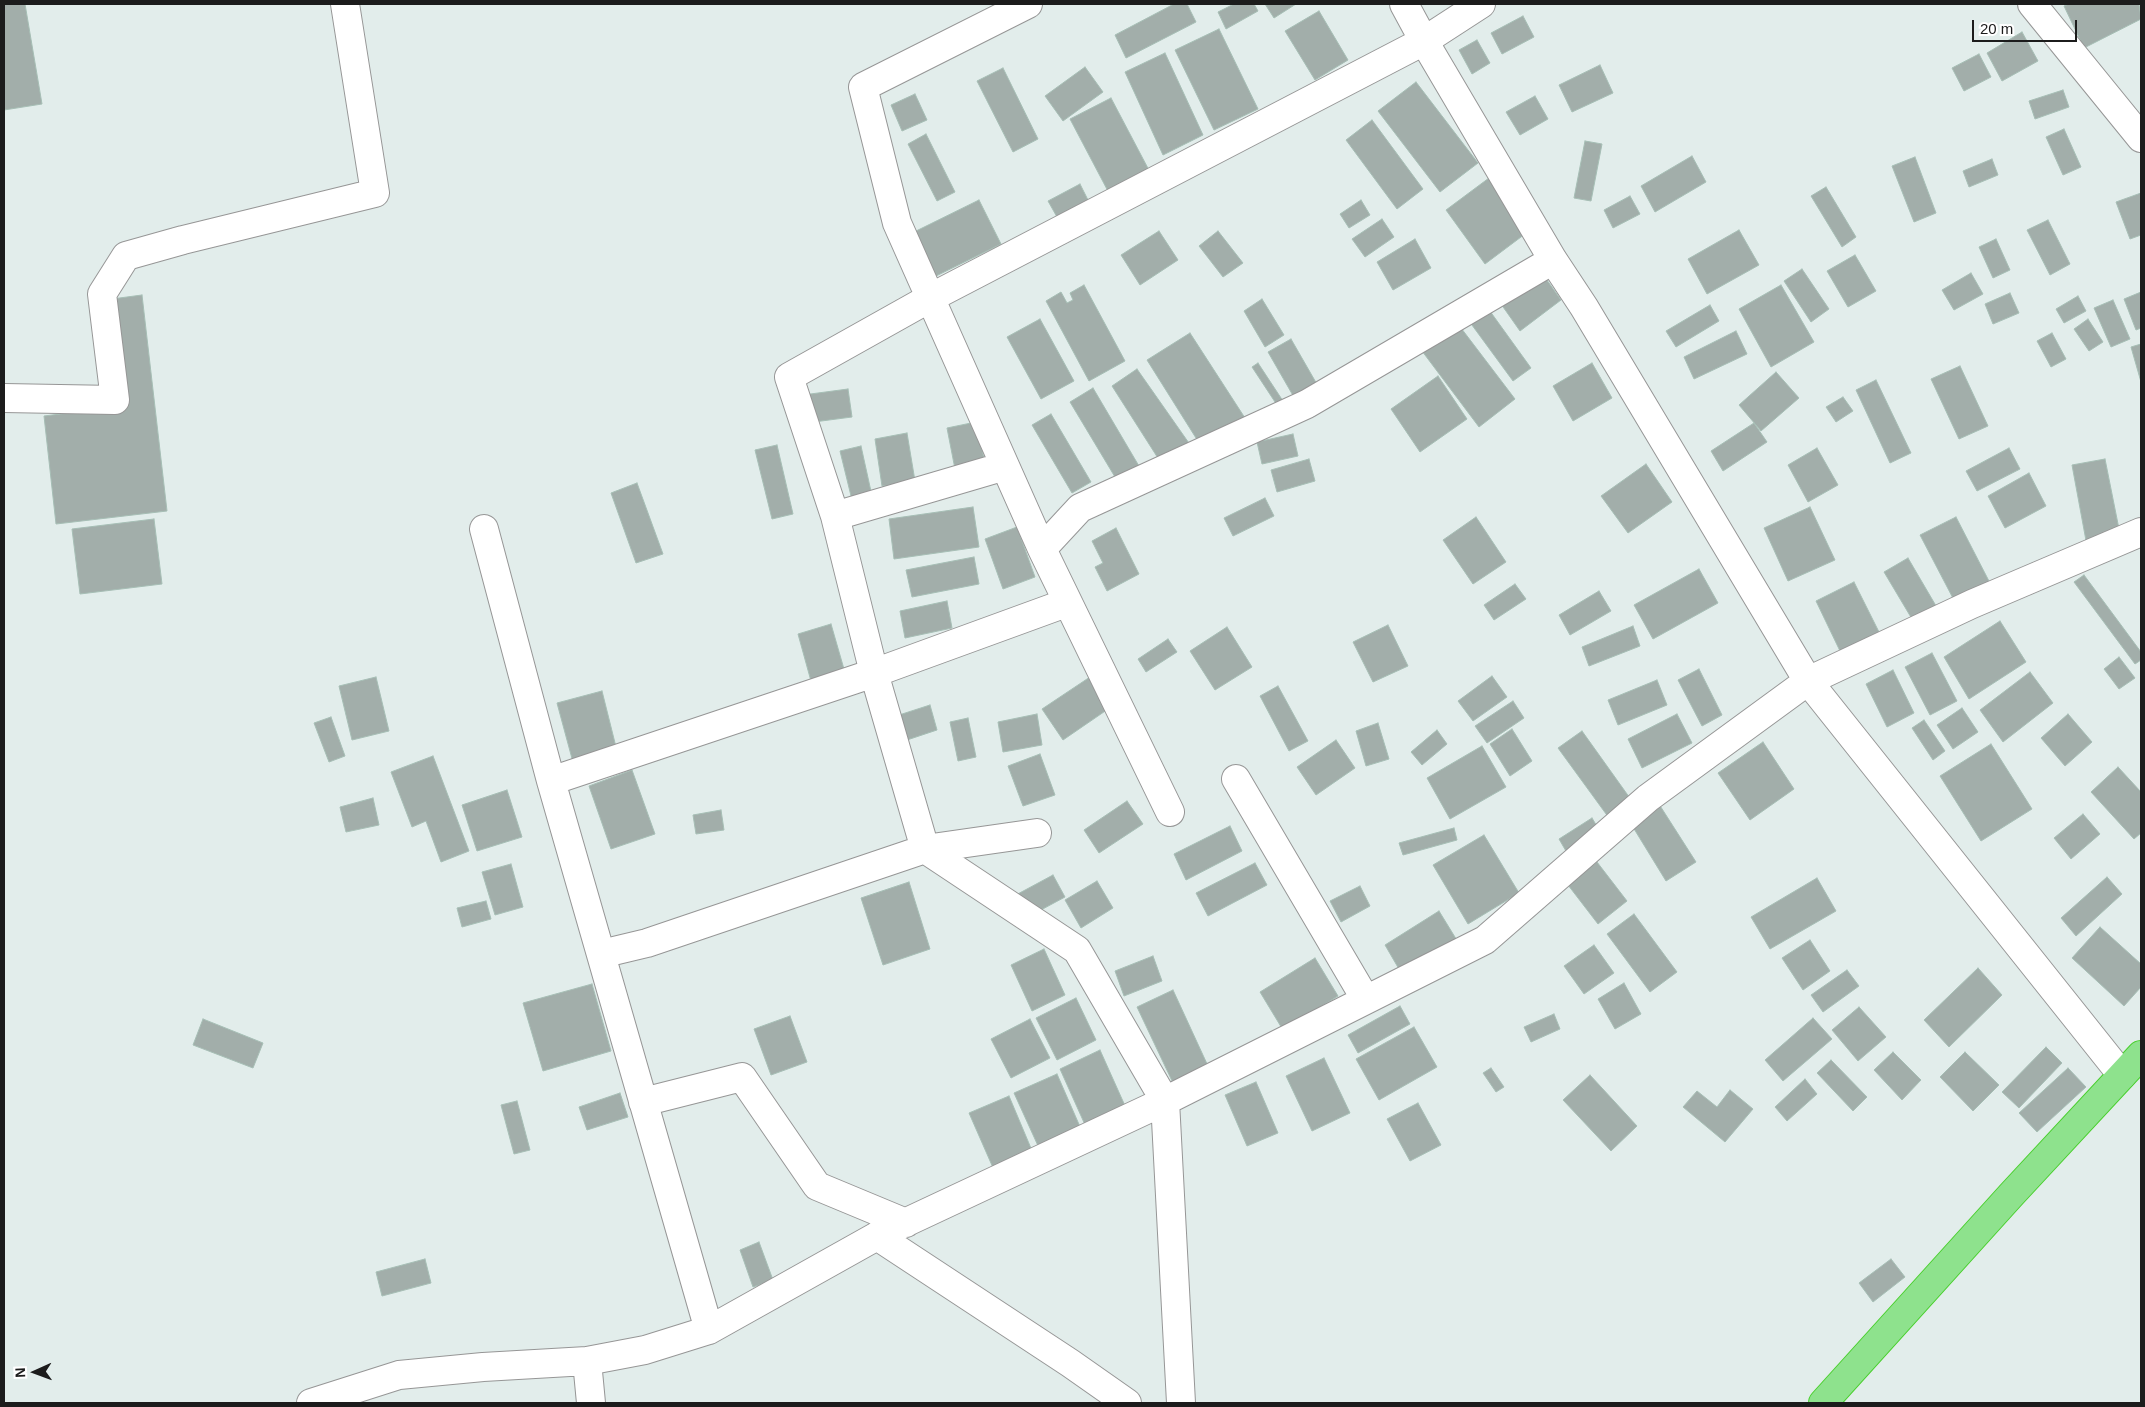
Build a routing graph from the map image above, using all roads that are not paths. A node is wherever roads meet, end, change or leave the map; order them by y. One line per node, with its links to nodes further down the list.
1 (345, 4): 10 (street)
2 (1028, 4): 9 (street)
3 (1404, 4): 6 (street)
4 (1481, 4): 6 (street)
5 (2032, 4): 7 (street)
6 (1424, 41): 8 (street); 9 (street)
7 (2141, 139)
8 (1553, 260): 15 (street); 18 (street)
9 (930, 298): 11 (street); 12 (street)
10 (4, 398)
11 (1005, 466): 12 (street); 15 (street)
12 (835, 516): 17 (street)
13 (484, 529): 20 (street)
14 (2141, 532): 18 (street)
15 (1042, 549): 16 (street)
16 (1066, 602): 17 (street); 21 (street)
17 (874, 673): 20 (street); 23 (street)
18 (1808, 681): 25 (street); 27 (street)
19 (1236, 780): 25 (street)
20 (551, 781): 24 (street)
21 (1170, 812)
22 (1037, 833): 23 (street)
23 (925, 849): 24 (street); 28 (street)
24 (600, 954): 29 (street)
25 (1366, 1000): 28 (street)
26 (2141, 1055): 27 (highway)
27 (2122, 1074): 38 (highway)
28 (1165, 1101): 30 (street); 37 (street)
29 (643, 1102): 30 (street); 32 (street)
30 (906, 1223): 31 (street)
31 (877, 1236): 32 (street); 36 (street)
32 (709, 1330): 33 (street)
33 (588, 1361): 34 (street); 35 (street)
34 (311, 1403)
35 (591, 1403)
36 (1127, 1403)
37 (1181, 1403)
38 (1823, 1403)

